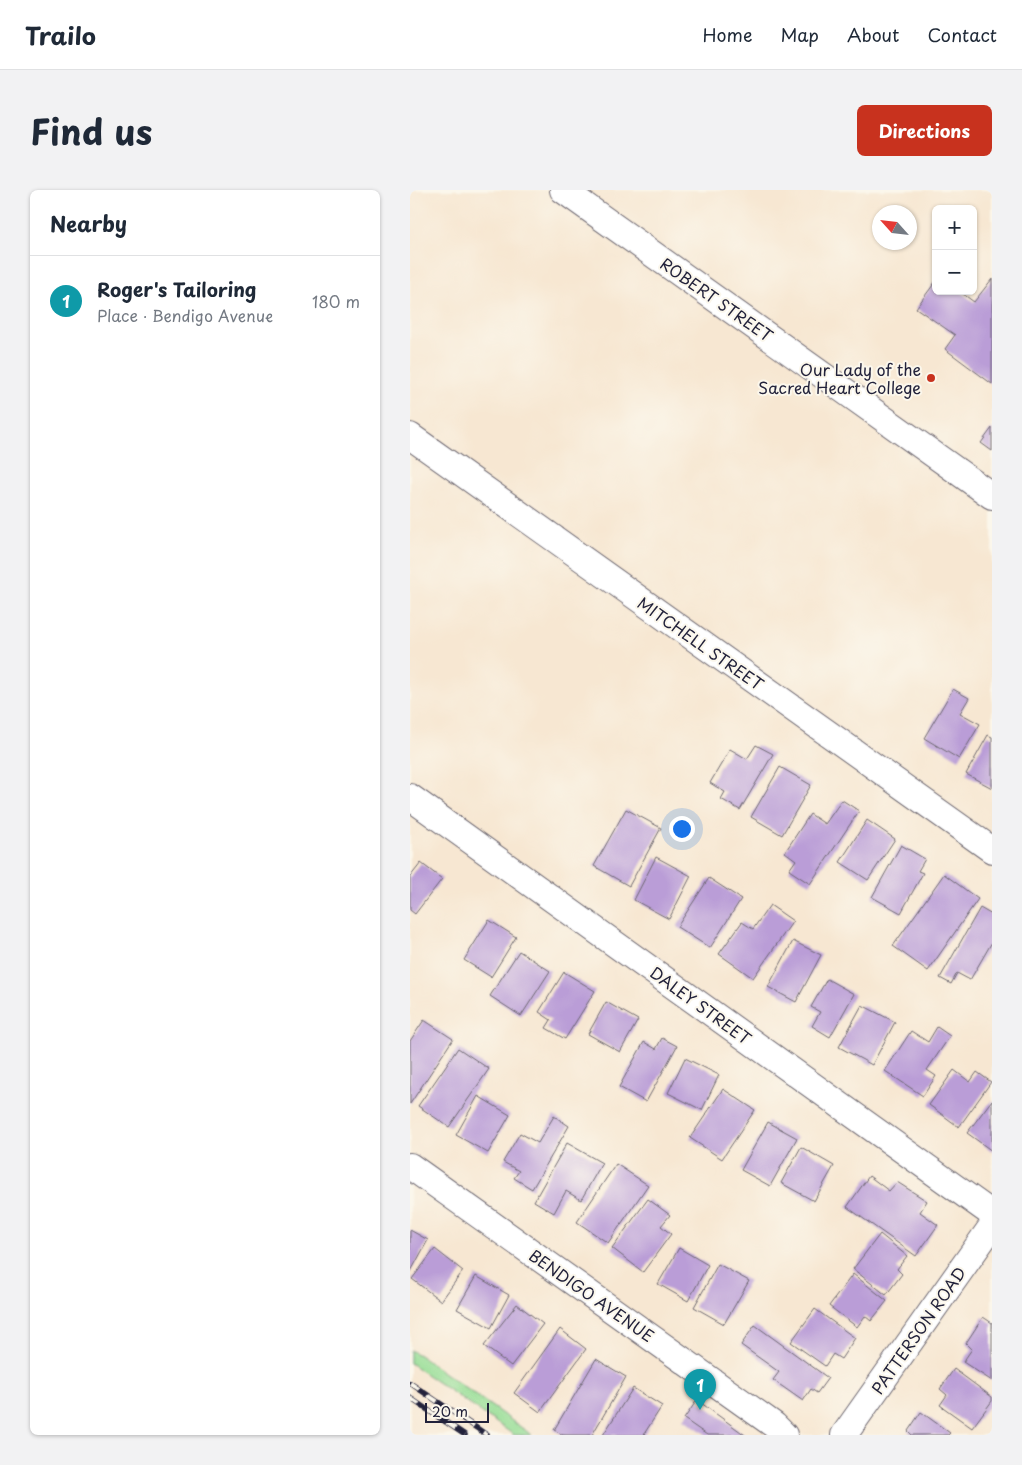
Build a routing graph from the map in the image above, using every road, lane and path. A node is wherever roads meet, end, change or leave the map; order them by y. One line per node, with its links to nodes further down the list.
1 (563, 190): 3 (street, ROBERT STREET)
2 (410, 436): 5 (street, MITCHELL STREET)
3 (992, 496)
4 (410, 797): 7 (street, DALEY STREET)
5 (992, 850)
6 (410, 1166): 9 (street, BENDIGO AVENUE)
7 (992, 1214)
8 (992, 1227): 10 (street, PATTERSON ROAD)
9 (784, 1432)
10 (844, 1435)

